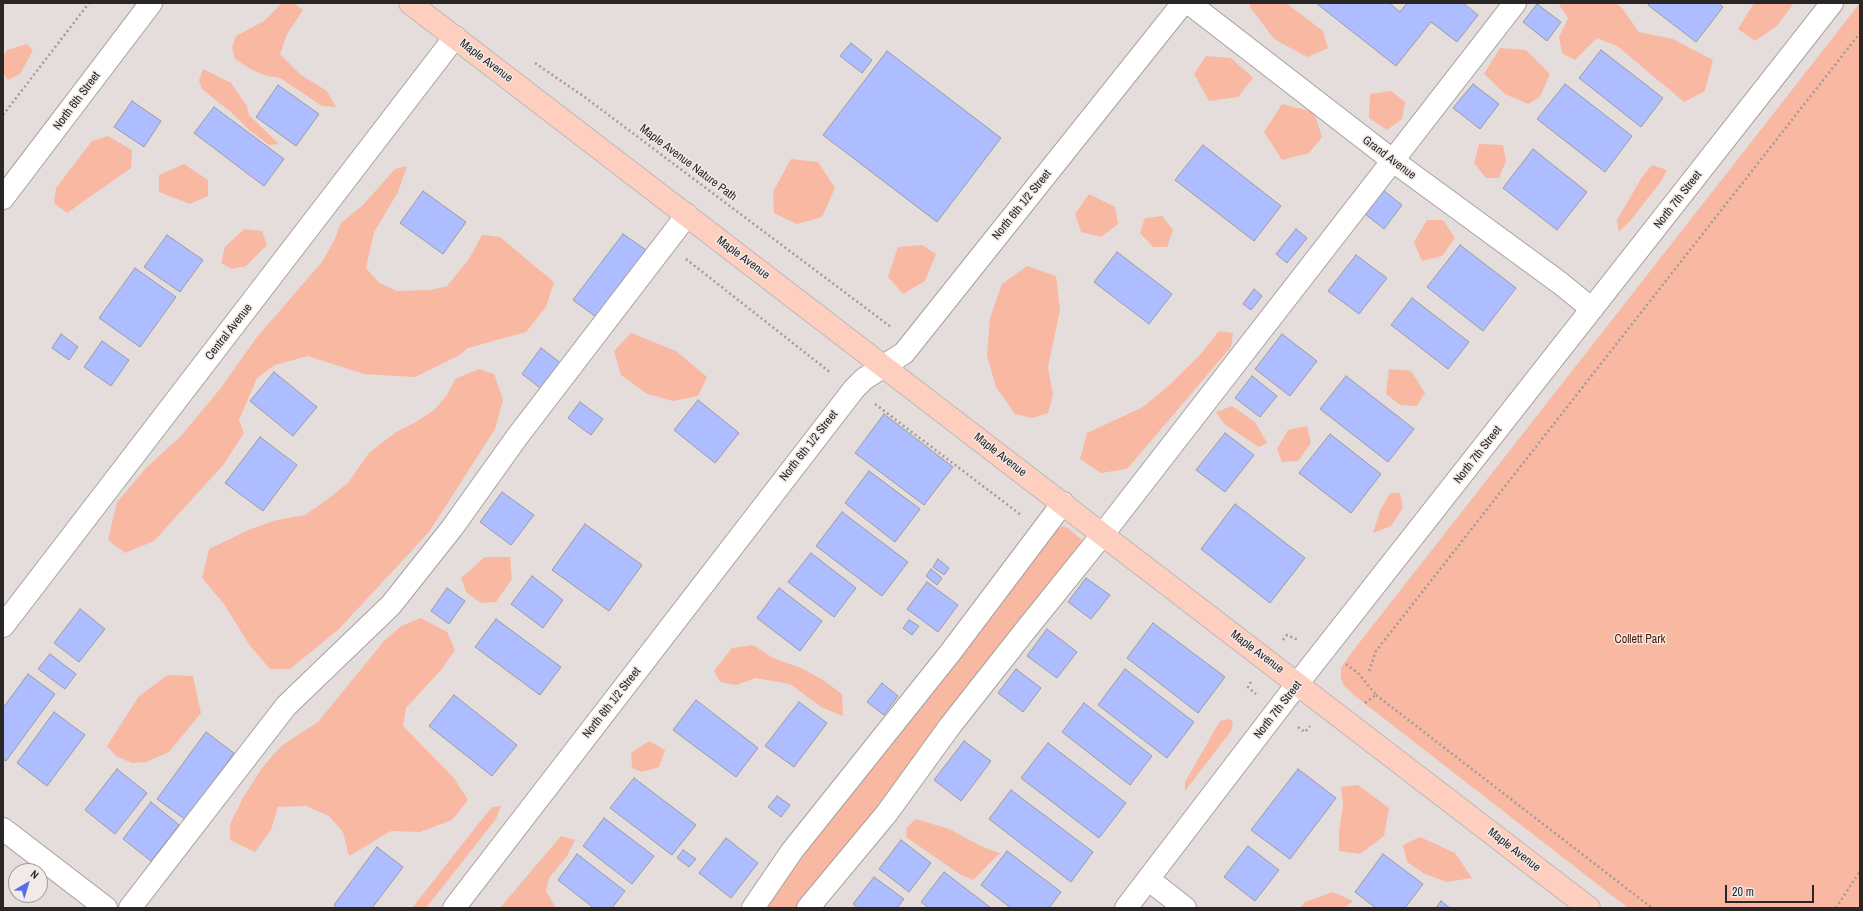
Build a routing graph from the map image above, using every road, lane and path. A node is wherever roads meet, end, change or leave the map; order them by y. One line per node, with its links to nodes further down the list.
1 (89, 3): 11 (path)
2 (151, 3): 13 (street, North 6th Street)
3 (410, 3): 9 (main road, Maple Avenue)
4 (1183, 3): 17 (street, North 6th 1/2 Street)
5 (1189, 3): 12 (street, Grand Avenue)
6 (1515, 3): 12 (street)
7 (1832, 3): 16 (street, North 7th Street)
8 (1860, 33): 25 (path)
9 (455, 37): 14 (main road, Maple Avenue); 24 (street, Central Avenue)
10 (529, 58): 17 (path, Maple Avenue Nature Path)
11 (3, 115)
12 (1392, 160): 16 (street, Grand Avenue); 23 (street)
13 (3, 198)
14 (687, 215): 15 (street); 18 (main road, Maple Avenue)
15 (665, 243): 19 (path); 32 (street)
16 (1592, 309): 26 (street, North 7th Street)
17 (913, 343): 18 (street, North 6th 1/2 Street)
18 (884, 366): 21 (main road, Maple Avenue); 33 (street, North 6th 1/2 Street)
19 (831, 373)
20 (875, 404): 22 (path)
21 (1063, 503): 22 (street); 23 (main road, Maple Avenue)
22 (1042, 531): 34 (street)
23 (1103, 534): 26 (main road, Maple Avenue); 35 (street)
24 (3, 626)
25 (1369, 671)
26 (1298, 684): 30 (street, North 7th Street); 38 (main road, Maple Avenue)
27 (1376, 695): 39 (path)
28 (3, 829): 31 (street)
29 (1860, 871): 40 (path)
30 (1148, 879): 36 (street, North 7th Street); 37 (street)
31 (106, 908)
32 (130, 908)
33 (454, 908)
34 (753, 908)
35 (808, 908)
36 (1126, 908)
37 (1185, 908)
38 (1589, 908)
39 (1652, 908)
40 (1836, 908)

